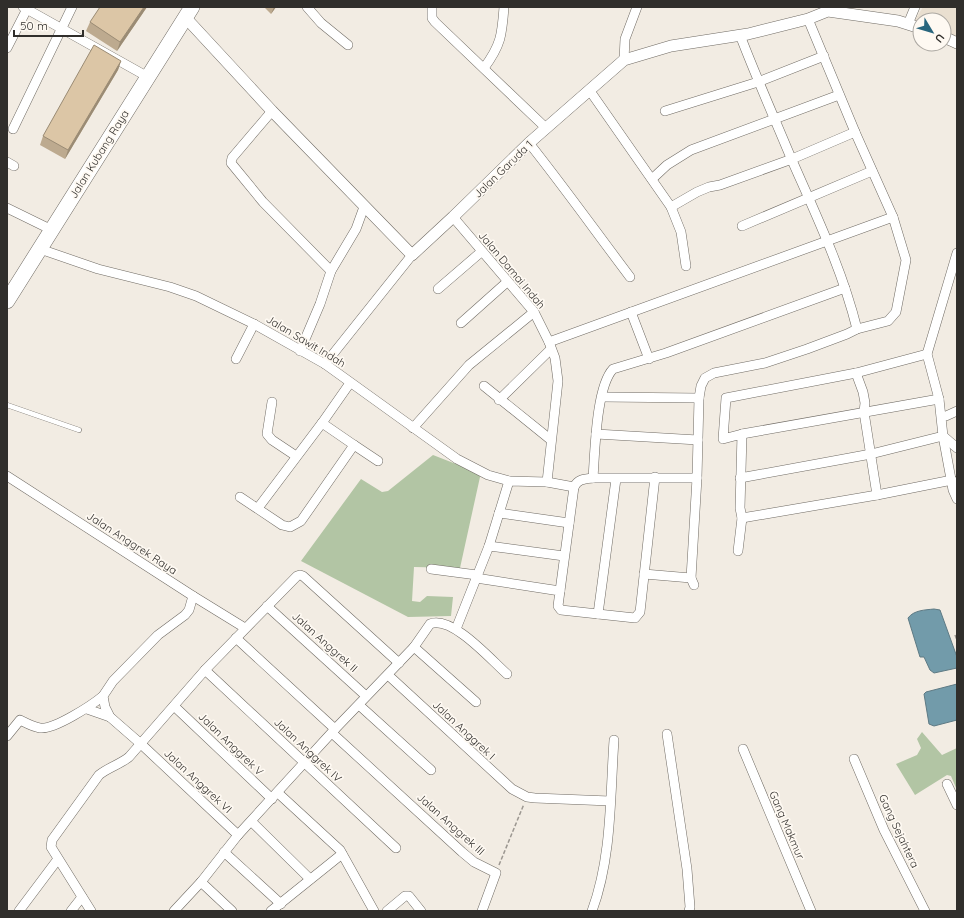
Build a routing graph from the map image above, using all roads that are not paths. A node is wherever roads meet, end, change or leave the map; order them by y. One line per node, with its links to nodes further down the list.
1 (72, 7): 13 (street)
2 (307, 7): 15 (street)
3 (432, 7): 19 (street)
4 (504, 7): 19 (street)
5 (638, 7): 18 (street)
6 (915, 7): 11 (street)
7 (26, 8): 13 (street); 16 (street)
8 (828, 9): 10 (street, Jalan Garuda 1); 11 (street, Jalan Garuda 1)
9 (189, 12): 20 (highway, Jalan Kubang Raya); 24 (street)
10 (808, 19): 14 (street, Jalan Garuda 1); 17 (street)
11 (908, 24): 12 (street, Jalan Garuda 1)
12 (912, 25)
13 (63, 28): 20 (street); 28 (street)
14 (740, 35): 18 (street, Jalan Garuda 1); 21 (street)
15 (348, 45)
16 (7, 48)
17 (824, 56): 21 (street); 23 (street)
18 (624, 60): 22 (street, Jalan Garuda 1)
19 (484, 68): 27 (street)
20 (148, 77): 41 (highway, Jalan Kubang Raya)
21 (758, 82): 25 (street); 26 (street)
22 (590, 91): 27 (street, Jalan Garuda 1); 33 (street)
23 (839, 95): 26 (street); 29 (street)
24 (272, 111): 35 (street); 48 (street)
25 (665, 111)
26 (775, 119): 31 (street); 33 (street)
27 (546, 128): 30 (street, Jalan Garuda 1)
28 (13, 129)
29 (855, 132): 31 (street); 32 (street)
30 (529, 143): 38 (street, Jalan Garuda 1); 49 (street)
31 (792, 159): 34 (street); 36 (street)
32 (872, 171): 34 (street); 39 (street)
33 (652, 179): 36 (street)
34 (810, 198): 40 (street); 42 (street)
35 (364, 207): 46 (street); 48 (street)
36 (671, 207): 47 (street)
37 (7, 208): 41 (street)
38 (453, 217): 44 (street, Jalan Damai Indah); 46 (street, Jalan Garuda 1)
39 (893, 217): 42 (street); 58 (street)
40 (742, 226)
41 (52, 230): 43 (highway, Jalan Kubang Raya)
42 (829, 241): 51 (street); 55 (street)
43 (40, 249): 53 (highway, Jalan Kubang Raya); 57 (street, Jalan Sawit Indah)
44 (481, 252): 50 (street, Jalan Damai Indah); 52 (street)
45 (957, 252): 61 (street)
46 (412, 255): 64 (street)
47 (686, 266)
48 (331, 271): 60 (street)
49 (630, 277)
50 (507, 282): 54 (street, Jalan Damai Indah); 56 (street)
51 (845, 288): 58 (street); 63 (street)
52 (438, 289)
53 (7, 301)
54 (534, 312): 59 (street, Jalan Damai Indah); 78 (street)
55 (631, 312): 59 (street); 63 (street)
56 (461, 323)
57 (254, 324): 60 (street, Jalan Sawit Indah); 62 (street)
58 (857, 329): 69 (street)
59 (550, 345): 71 (street); 83 (street, Jalan Damai Indah)
60 (300, 351): 64 (street, Jalan Sawit Indah)
61 (927, 354): 65 (street); 70 (street)
62 (236, 359)
63 (650, 359): 68 (street)
64 (325, 364): 66 (street, Jalan Sawit Indah)
65 (856, 373): 75 (street); 81 (street)
66 (350, 382): 77 (street); 78 (street, Jalan Sawit Indah)
67 (484, 386): 71 (street)
68 (602, 397): 69 (street); 80 (street)
69 (699, 398): 84 (street)
70 (939, 398): 75 (street); 76 (street)
71 (499, 400): 83 (street)
72 (272, 402): 88 (street)
73 (7, 405): 79 (lane)
74 (957, 411): 76 (street)
75 (864, 412): 81 (street); 87 (street)
76 (942, 416): 82 (street)
77 (322, 423): 85 (street); 88 (street)
78 (413, 428): 97 (street, Jalan Sawit Indah)
79 (80, 430)
80 (596, 434): 84 (street); 92 (street)
81 (742, 434): 94 (street)
82 (943, 436): 86 (street); 87 (street); 96 (street)
83 (551, 440): 98 (street, Jalan Damai Indah)
84 (698, 440): 93 (street)
85 (354, 445): 89 (street); 103 (street)
86 (957, 448)
87 (871, 454): 94 (street); 100 (street)
88 (296, 456): 103 (street)
89 (378, 461)
90 (7, 476): 114 (street, Jalan Anggrek Raya)
91 (655, 477): 93 (street); 95 (street); 111 (street)
92 (593, 478): 95 (street); 99 (street)
93 (697, 478): 111 (street)
94 (740, 478): 105 (street)
95 (616, 479): 116 (street)
96 (952, 480): 100 (street); 102 (street)
97 (509, 481): 98 (street, Jalan Sawit Indah); 104 (street)
98 (547, 482): 99 (street, Jalan Sawit Indah)
99 (574, 487): 106 (street)
100 (877, 495): 105 (street)
101 (240, 497): 103 (street)
102 (957, 499)
103 (258, 508)
104 (499, 513): 106 (street); 107 (street)
105 (742, 518): 108 (street)
106 (569, 523): 109 (street)
107 (489, 546): 109 (street); 112 (street)
108 (738, 551)
109 (564, 556): 113 (street)
110 (431, 569): 112 (street)
111 (644, 574): 116 (street)
112 (477, 577): 113 (street); 117 (street)
113 (560, 591): 116 (street)
114 (192, 596): 118 (street, Jalan Anggrek Raya); 125 (street)
115 (267, 606): 118 (street); 121 (street); 126 (street, Jalan Anggrek II)
116 (598, 614)
117 (458, 624): 120 (street); 123 (street)
118 (245, 628): 119 (street)
119 (236, 638): 122 (street); 132 (street, Jalan Anggrek III)
120 (414, 647): 121 (street); 127 (street)
121 (399, 662): 124 (street)
122 (205, 670): 129 (street); 139 (street, Jalan Anggrek IV)
123 (507, 674)
124 (388, 675): 126 (street); 143 (street, Jalan Anggrek I)
125 (104, 696): 130 (street); 131 (street)
126 (366, 696): 128 (street)
127 (476, 702)
128 (359, 705): 132 (street); 140 (street)
129 (174, 706): 136 (street); 142 (street, Jalan Anggrek V)
130 (87, 709): 131 (street); 134 (street)
131 (110, 717): 136 (street, Jalan Anggrek VI)
132 (334, 731): 139 (street); 164 (street, Jalan Anggrek III)
133 (667, 734): 166 (street)
134 (7, 736)
135 (614, 740): 143 (street)
136 (141, 744): 146 (street, Jalan Anggrek VI); 150 (street)
137 (743, 748): 167 (street, Gang Makmur)
138 (854, 759): 168 (street, Gang Sejahtera)
139 (304, 763): 142 (street); 147 (street, Jalan Anggrek IV)
140 (431, 770)
141 (947, 784): 144 (street)
142 (275, 796): 145 (street); 149 (street, Jalan Anggrek V)
143 (610, 801): 165 (street)
144 (957, 805)
145 (252, 822): 146 (street); 151 (street)
146 (238, 835): 148 (street)
147 (396, 848)
148 (224, 852): 152 (street); 154 (street)
149 (342, 854): 151 (street); 161 (street, Jalan Anggrek V)
150 (58, 859): 153 (street); 155 (street)
151 (310, 880): 154 (street)
152 (201, 882): 158 (street); 159 (street)
153 (82, 897): 156 (street); 157 (street)
154 (282, 904): 160 (street)
155 (19, 911)
156 (71, 911)
157 (91, 911)
158 (174, 911)
159 (232, 911)
160 (271, 911)
161 (374, 911)
162 (387, 911): 163 (street)
163 (422, 911)
164 (482, 911)
165 (592, 911)
166 (689, 911)
167 (811, 911)
168 (925, 911)

